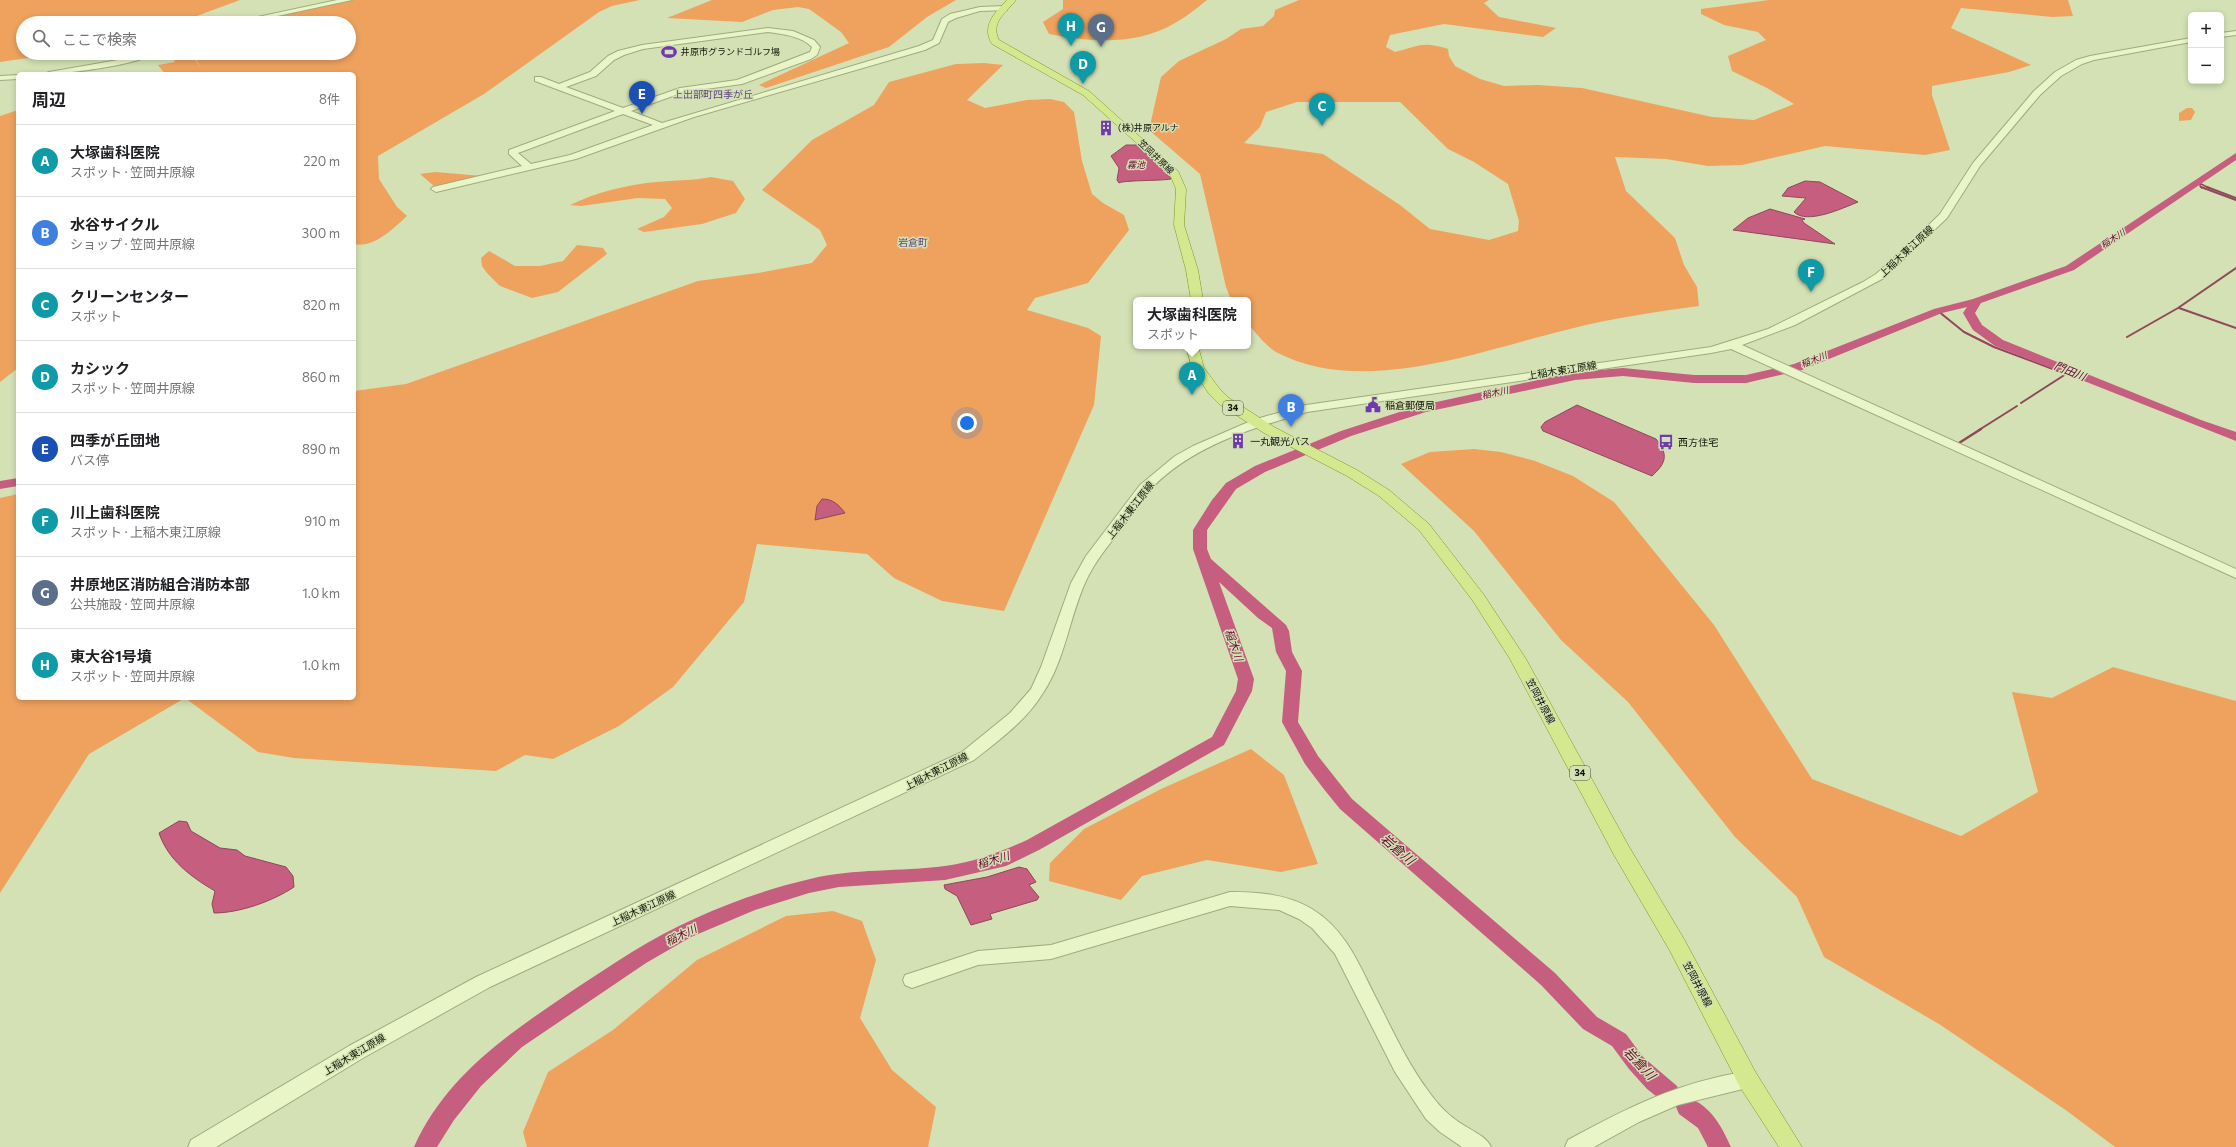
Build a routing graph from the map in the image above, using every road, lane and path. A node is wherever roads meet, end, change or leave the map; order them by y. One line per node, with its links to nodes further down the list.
1 (348, 0): 4 (street)
2 (1012, 0): 3 (main road, 笠岡井原線)
3 (1004, 8): 15 (street); 18 (main road, 笠岡井原線)
4 (269, 16)
5 (2236, 33): 6 (street)
6 (2224, 35)
7 (2188, 41): 19 (street, 上稲木東江原線)
8 (124, 60): 9 (street)
9 (61, 72)
10 (16, 77): 11 (street)
11 (0, 78)
12 (538, 79): 13 (street)
13 (558, 87): 14 (street); 14 (street)
14 (624, 111): 15 (street); 16 (street)
15 (660, 125): 16 (street)
16 (530, 168): 17 (street)
17 (436, 189)
18 (1196, 297)
19 (1734, 346): 21 (street, 上稲木東江原線); 22 (street)
20 (1193, 349): 21 (main road, 笠岡井原線 / 34)
21 (1257, 423): 24 (main road, 笠岡井原線 / 34); 25 (street, 上稲木東江原線)
22 (2236, 574)
23 (912, 980): 26 (street)
24 (1748, 1080): 27 (street); 28 (main road, 笠岡井原線 / 34)
25 (198, 1147)
26 (1482, 1147)
27 (1575, 1147)
28 (1791, 1147)

